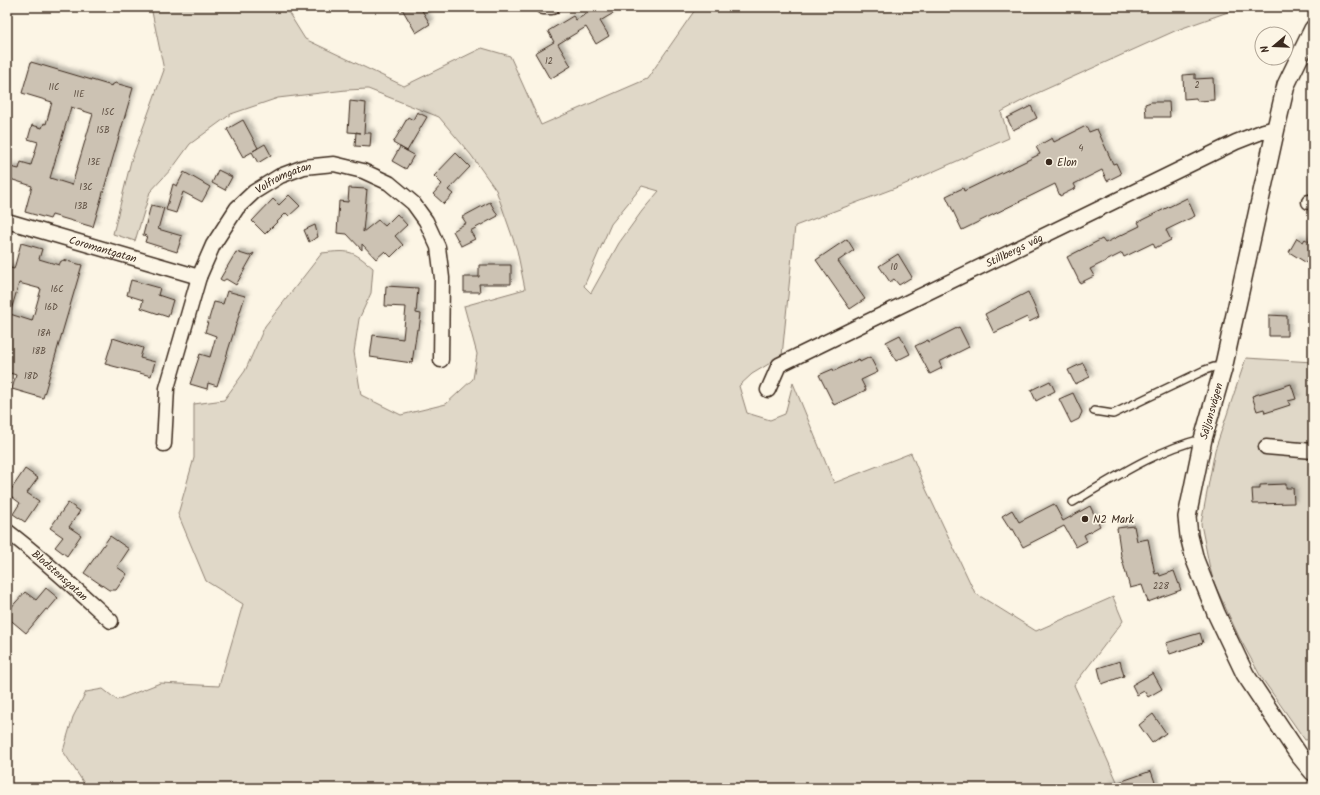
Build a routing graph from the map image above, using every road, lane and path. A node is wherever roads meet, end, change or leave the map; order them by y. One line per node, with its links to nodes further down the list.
1 (544, 7): 2 (street)
2 (552, 7)
3 (1313, 29): 4 (street, Säljansvägen)
4 (1276, 128): 8 (street, Säljansvägen); 9 (street, Stillbergs väg)
5 (7, 221): 6 (street, Coromantgatan)
6 (199, 277): 7 (street, Volframgatan); 12 (street, Volframgatan)
7 (441, 360)
8 (1223, 369): 10 (lane); 11 (street, Säljansvägen)
9 (768, 390)
10 (1094, 411)
11 (1203, 439): 15 (lane); 18 (street, Säljansvägen)
12 (164, 444)
13 (1266, 446): 14 (street)
14 (1313, 451)
15 (1073, 502)
16 (7, 531): 17 (street, Blodstensgatan)
17 (111, 621)
18 (1313, 772)

